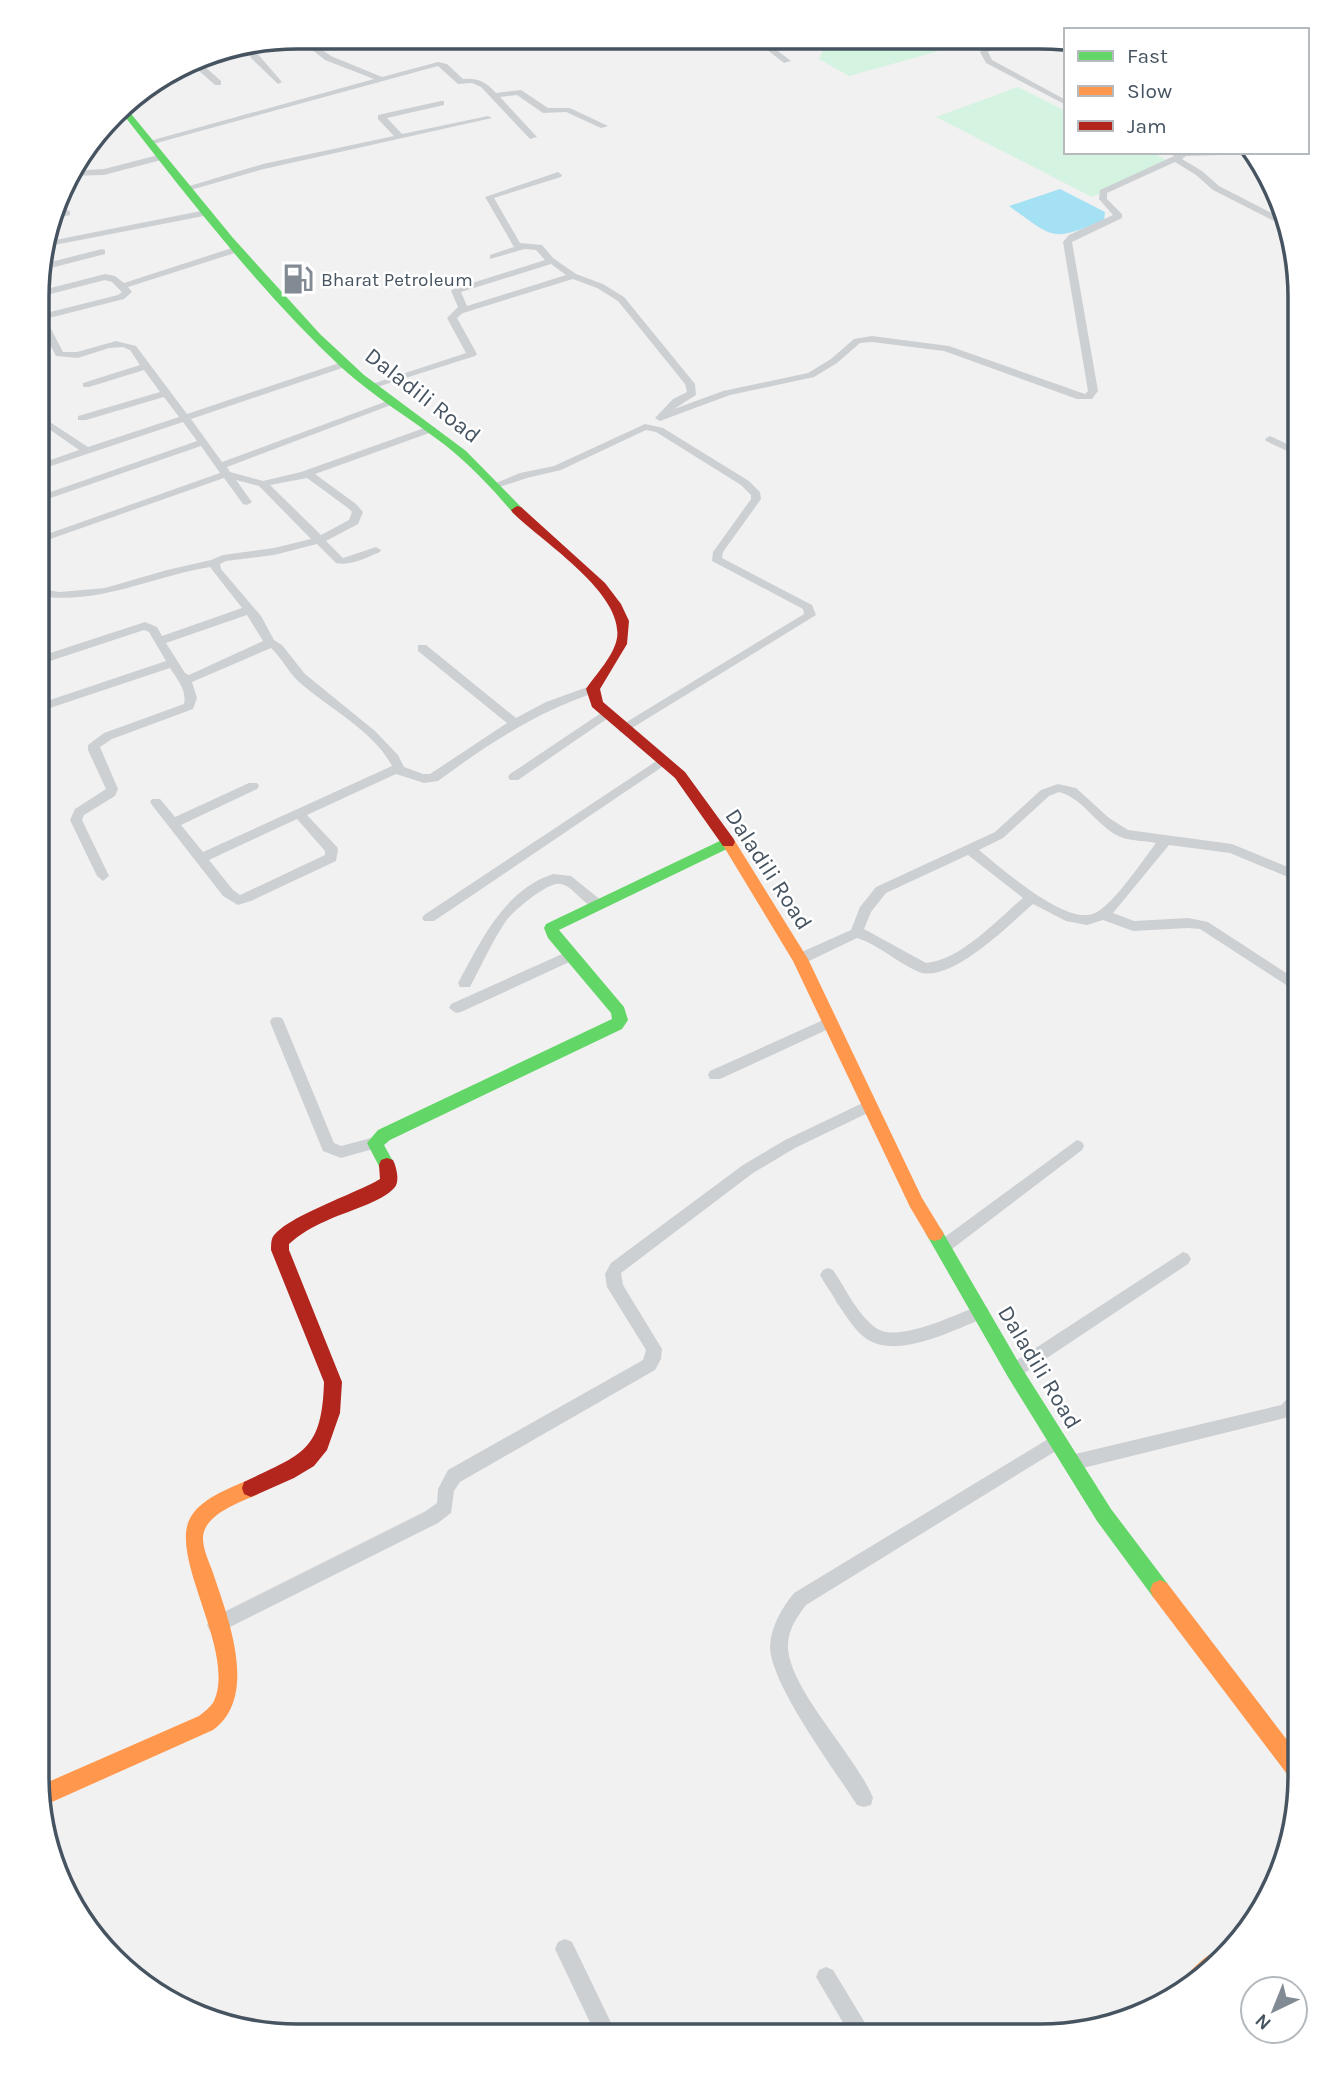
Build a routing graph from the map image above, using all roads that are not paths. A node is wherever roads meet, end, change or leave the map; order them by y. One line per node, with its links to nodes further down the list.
1 (771, 49): 5 (street)
2 (987, 49): 11 (street)
3 (317, 50): 7 (street)
4 (253, 53): 8 (street)
5 (787, 61)
6 (201, 68): 9 (street)
7 (383, 79): 10 (street); 18 (street)
8 (278, 82)
9 (218, 83)
10 (494, 96): 15 (street); 17 (street)
11 (1064, 102)
12 (441, 103): 16 (street)
13 (128, 115): 18 (main road, Daladili Road)
14 (488, 118): 16 (street)
15 (604, 126)
16 (400, 137): 25 (street)
17 (533, 137)
18 (150, 142): 21 (main road, Daladili Road)
19 (1171, 154): 22 (street)
20 (1204, 154): 22 (street)
21 (162, 157): 23 (street); 25 (main road, Daladili Road)
22 (1179, 157): 29 (street); 51 (street)
23 (82, 173)
24 (558, 175): 32 (street)
25 (187, 188): 27 (main road, Daladili Road)
26 (67, 213): 28 (street)
27 (206, 213): 30 (street); 33 (main road, Daladili Road)
28 (63, 214)
29 (1276, 219)
30 (94, 233): 31 (street); 36 (street)
31 (55, 242)
32 (521, 248): 34 (street); 35 (street)
33 (235, 250): 38 (street); 43 (main road, Daladili Road)
34 (493, 257)
35 (551, 260): 37 (street); 40 (street)
36 (51, 265)
37 (573, 276): 40 (street); 51 (street)
38 (123, 286): 39 (street); 41 (street)
39 (49, 291)
40 (463, 310): 46 (street)
41 (49, 314)
42 (49, 337): 44 (street)
43 (345, 364): 46 (main road, Daladili Road); 49 (street)
44 (146, 366): 45 (street); 47 (street)
45 (86, 385)
46 (371, 386): 48 (main road, Daladili Road)
47 (166, 393): 49 (street); 50 (street)
48 (394, 402): 54 (main road, Daladili Road); 60 (street)
49 (183, 417): 56 (street); 58 (street)
50 (82, 418)
51 (660, 418): 53 (street)
52 (49, 425): 58 (street)
53 (652, 427): 63 (street); 82 (street)
54 (431, 429): 61 (street); 63 (main road, Daladili Road)
55 (1270, 439): 57 (street)
56 (202, 442): 60 (street); 64 (street)
57 (1288, 448)
58 (86, 450): 59 (street)
59 (49, 463)
60 (223, 470): 62 (street); 65 (street); 66 (street)
61 (304, 474): 62 (street); 67 (street)
62 (262, 484): 67 (street)
63 (496, 485): 78 (main road, Daladili Road)
64 (49, 496)
65 (247, 502)
66 (49, 536)
67 (317, 540): 68 (street); 69 (street)
68 (376, 550)
69 (214, 563): 70 (street); 71 (street)
70 (49, 594)
71 (249, 610): 72 (street); 73 (street)
72 (160, 641): 75 (street); 76 (street)
73 (270, 643): 77 (street); 84 (street)
74 (422, 648): 81 (street)
75 (49, 657)
76 (173, 663): 77 (street); 79 (street)
77 (185, 679): 95 (street)
78 (593, 689): 80 (main road, Daladili Road); 81 (street)
79 (49, 704)
80 (607, 713): 82 (main road, Daladili Road); 85 (street)
81 (515, 723): 84 (street)
82 (624, 729): 83 (main road, Daladili Road)
83 (664, 760): 91 (main road, Daladili Road); 99 (street)
84 (399, 769): 88 (street)
85 (514, 777)
86 (253, 786): 89 (street)
87 (156, 802): 89 (street)
88 (299, 814): 93 (street); 93 (street)
89 (173, 823): 93 (street)
90 (1165, 841): 92 (street); 94 (street); 98 (street)
91 (726, 843): 97 (main road); 102 (main road, Daladili Road)
92 (971, 849): 96 (street); 100 (street)
93 (201, 858)
94 (1288, 872)
95 (103, 876)
96 (1032, 898): 98 (street); 100 (street)
97 (597, 904): 101 (main road); 104 (street)
98 (1103, 915): 103 (street)
99 (429, 918)
100 (856, 933): 102 (street)
101 (571, 955): 105 (street); 110 (main road)
102 (800, 959): 107 (main road, Daladili Road)
103 (1288, 981)
104 (465, 983)
105 (456, 1008)
106 (277, 1022): 110 (street)
107 (830, 1022): 108 (street); 109 (main road, Daladili Road)
108 (715, 1075)
109 (869, 1106): 112 (main road, Daladili Road); 120 (street)
110 (375, 1143): 120 (main road)
111 (1077, 1146): 112 (street)
112 (943, 1247): 115 (main road, Daladili Road)
113 (1183, 1258): 116 (street)
114 (828, 1275): 115 (street)
115 (981, 1312): 116 (main road, Daladili Road)
116 (1014, 1370): 118 (main road, Daladili Road)
117 (1287, 1409): 119 (street)
118 (1058, 1441): 119 (main road, Daladili Road); 123 (street)
119 (1071, 1463): 121 (main road, Daladili Road)
120 (216, 1625): 122 (main road)
121 (1287, 1758)
122 (50, 1792)
123 (864, 1798)
124 (565, 1949): 126 (street)
125 (827, 1977): 127 (street)
126 (602, 2024)
127 (856, 2024)

